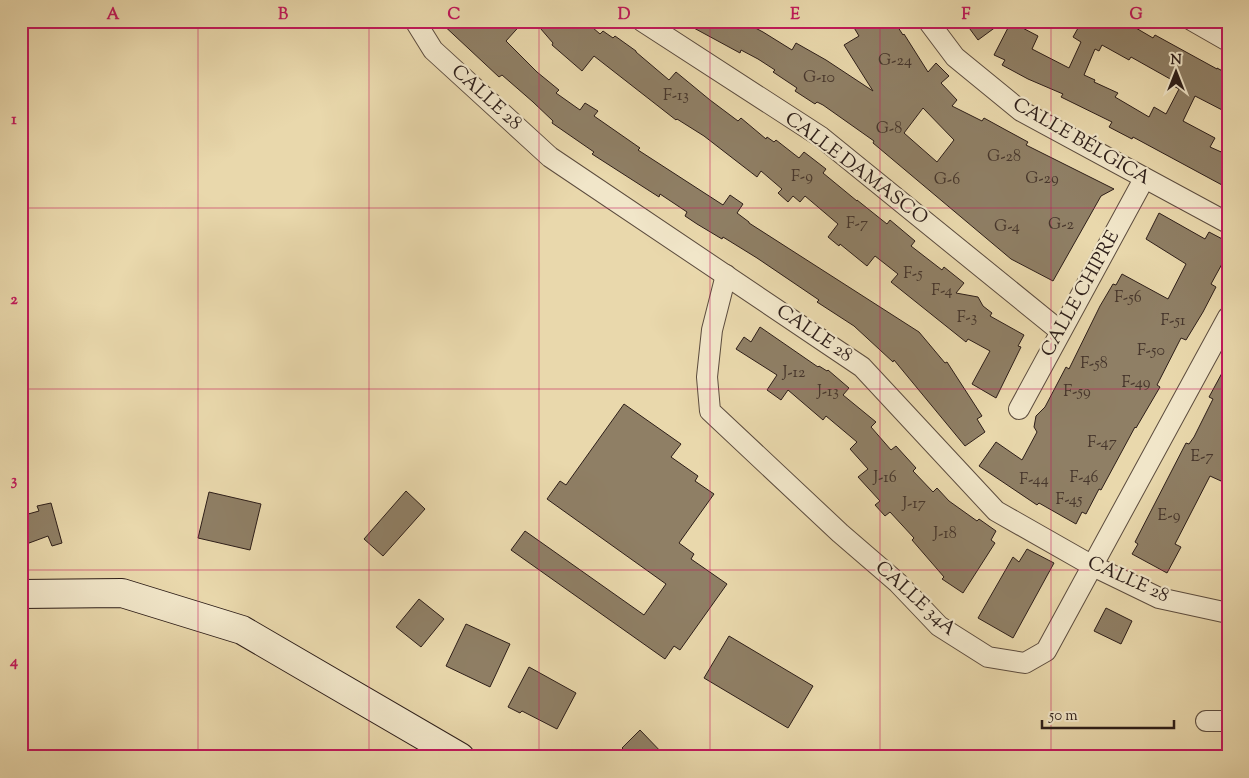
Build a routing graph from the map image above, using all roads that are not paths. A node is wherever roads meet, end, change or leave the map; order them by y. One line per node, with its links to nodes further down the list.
1 (415, 21): 8 (street, CALLE 28)
2 (642, 21): 10 (street, CALLE DAMASCO)
3 (928, 21): 6 (street, CALLE BÉLGICA)
4 (1193, 21): 5 (street)
5 (1228, 41)
6 (1144, 179): 7 (street, CALLE BÉLGICA); 10 (street, CALLE CHIPRE)
7 (1228, 223)
8 (726, 275): 12 (street, CALLE 28); 12 (street, CALLE 34A)
9 (1228, 316): 12 (street, CALLE 34A)
10 (1060, 331): 11 (street, CALLE CHIPRE)
11 (1019, 409)
12 (1091, 565): 14 (street, CALLE 28)
13 (21, 594): 17 (main road)
14 (1228, 613)
15 (1206, 720): 16 (street)
16 (1228, 721)
17 (460, 757)

